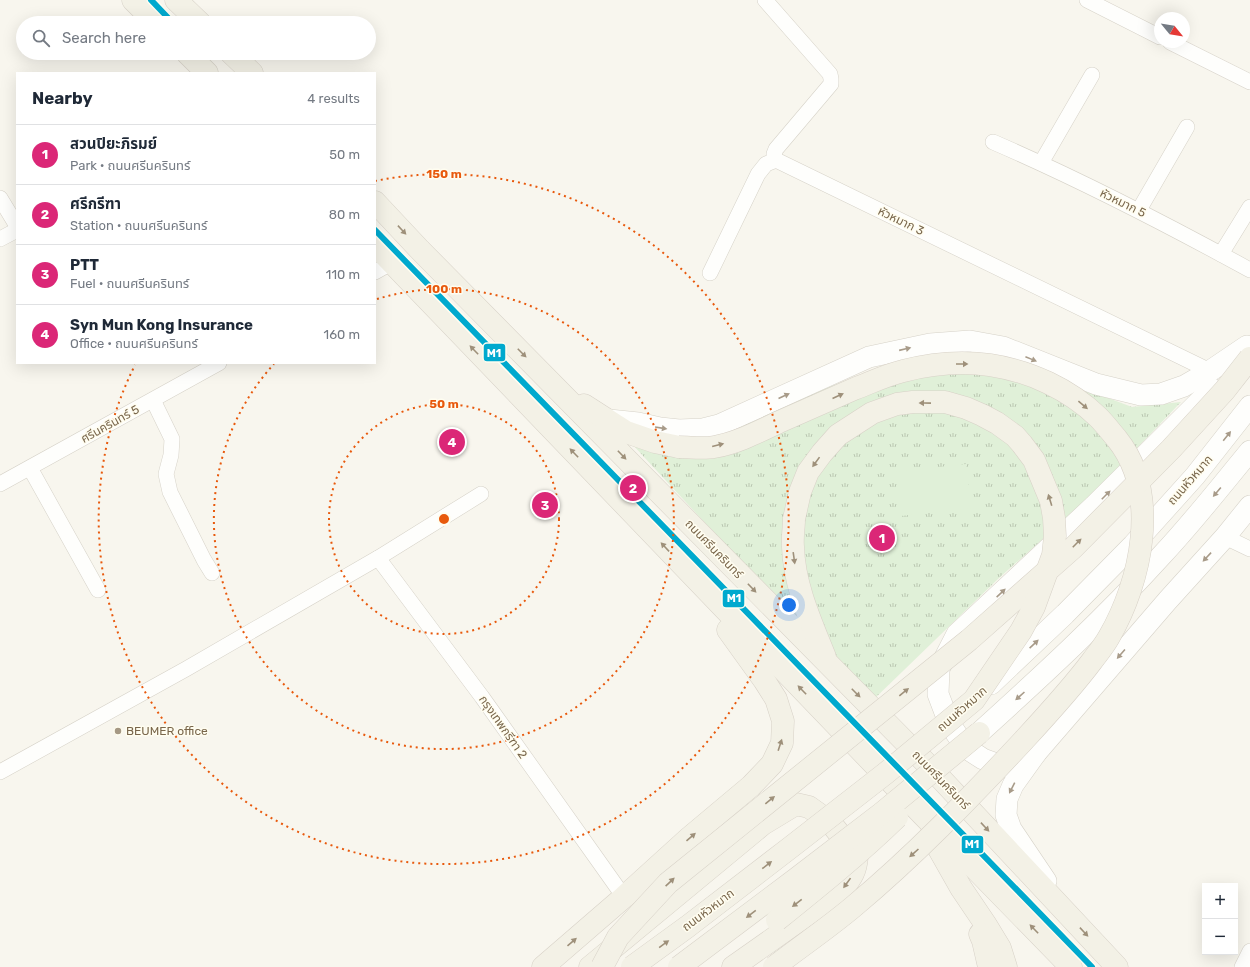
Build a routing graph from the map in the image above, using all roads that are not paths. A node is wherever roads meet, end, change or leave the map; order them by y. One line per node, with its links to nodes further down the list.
1 (133, 0): 5 (main road)
2 (176, 0): 6 (main road)
3 (765, 0): 17 (street)
4 (1087, 0): 7 (street)
5 (149, 16)
6 (193, 16)
7 (1154, 34)
8 (1182, 48): 14 (street)
9 (194, 60): 11 (main road)
10 (238, 60): 12 (main road)
11 (206, 72)
12 (251, 72)
13 (1092, 75): 18 (street)
14 (1250, 82)
15 (1186, 127): 22 (street)
16 (993, 142): 18 (street, หัวหมาก 5)
17 (776, 160): 30 (street); 33 (street, หัวหมาก 3)
18 (1041, 163): 22 (street, หัวหมาก 5)
19 (0, 198): 23 (street)
20 (376, 203): 34 (main road, ถนนศรีนครินทร์, one-way to 34)
21 (1250, 207): 27 (street)
22 (1139, 210): 27 (street, หัวหมาก 5)
23 (16, 224)
24 (16, 231): 25 (street)
25 (0, 239)
26 (376, 248): 28 (main road)
27 (1221, 254): 29 (street, หัวหมาก 5)
28 (383, 268): 47 (main road, one-way to 28)
29 (1250, 270)
30 (710, 273)
31 (1249, 349): 33 (main road); 52 (main road, one-way to 31); 62 (main road, one-way to 31, bridge)
32 (217, 364): 35 (street, ศรีนครินทร์ 5)
33 (1210, 371): 37 (main road, one-way to 33)
34 (555, 388): 37 (main road); 49 (main road, ถนนศรีนครินทร์, one-way to 49)
35 (153, 400): 39 (street, ศรีนครินทร์ 5); 46 (street)
36 (1250, 406): 50 (main road, ถนนหัวหมาก, one-way to 36, bridge)
37 (608, 420): 57 (main road, one-way to 57, bridge)
38 (1250, 451): 51 (main road, one-way to 51, bridge)
39 (30, 468): 40 (street, ศรีนครินทร์ 5); 48 (street)
40 (0, 484)
41 (481, 494): 45 (street)
42 (1250, 506): 43 (main road)
43 (1225, 537): 44 (street); 52 (main road, one-way to 52)
44 (1250, 549)
45 (378, 558): 53 (street); 56 (street, กรุงเทพกรีฑา 2)
46 (212, 573)
47 (691, 575): 54 (main road, one-way to 47); 56 (main road, one-way to 47)
48 (98, 590)
49 (828, 666): 50 (main road, one-way to 49, bridge); 58 (main road, ถนนศรีนครินทร์, one-way to 58)
50 (974, 700): 63 (main road, ถนนหัวหมาก, one-way to 50, bridge)
51 (978, 733): 64 (main road, one-way to 64, bridge); 65 (main road, one-way to 65, bridge)
52 (1036, 753): 58 (main road, one-way to 58)
53 (0, 772)
54 (917, 809): 55 (main road); 71 (main road, one-way to 54)
55 (961, 888): 69 (main road); 70 (main road)
56 (624, 897): 60 (main road, one-way to 56)
57 (851, 908): 67 (main road, bridge); 68 (main road, bridge)
58 (1068, 915): 72 (main road, ถนนศรีนครินทร์, one-way to 72)
59 (1250, 951): 73 (street)
60 (543, 967)
61 (590, 967): 66 (main road, one-way to 66)
62 (602, 967)
63 (632, 967)
64 (679, 967)
65 (720, 967)
66 (733, 967)
67 (774, 967)
68 (789, 967)
69 (989, 967)
70 (1006, 967)
71 (1071, 967)
72 (1117, 967)
73 (1242, 967)

